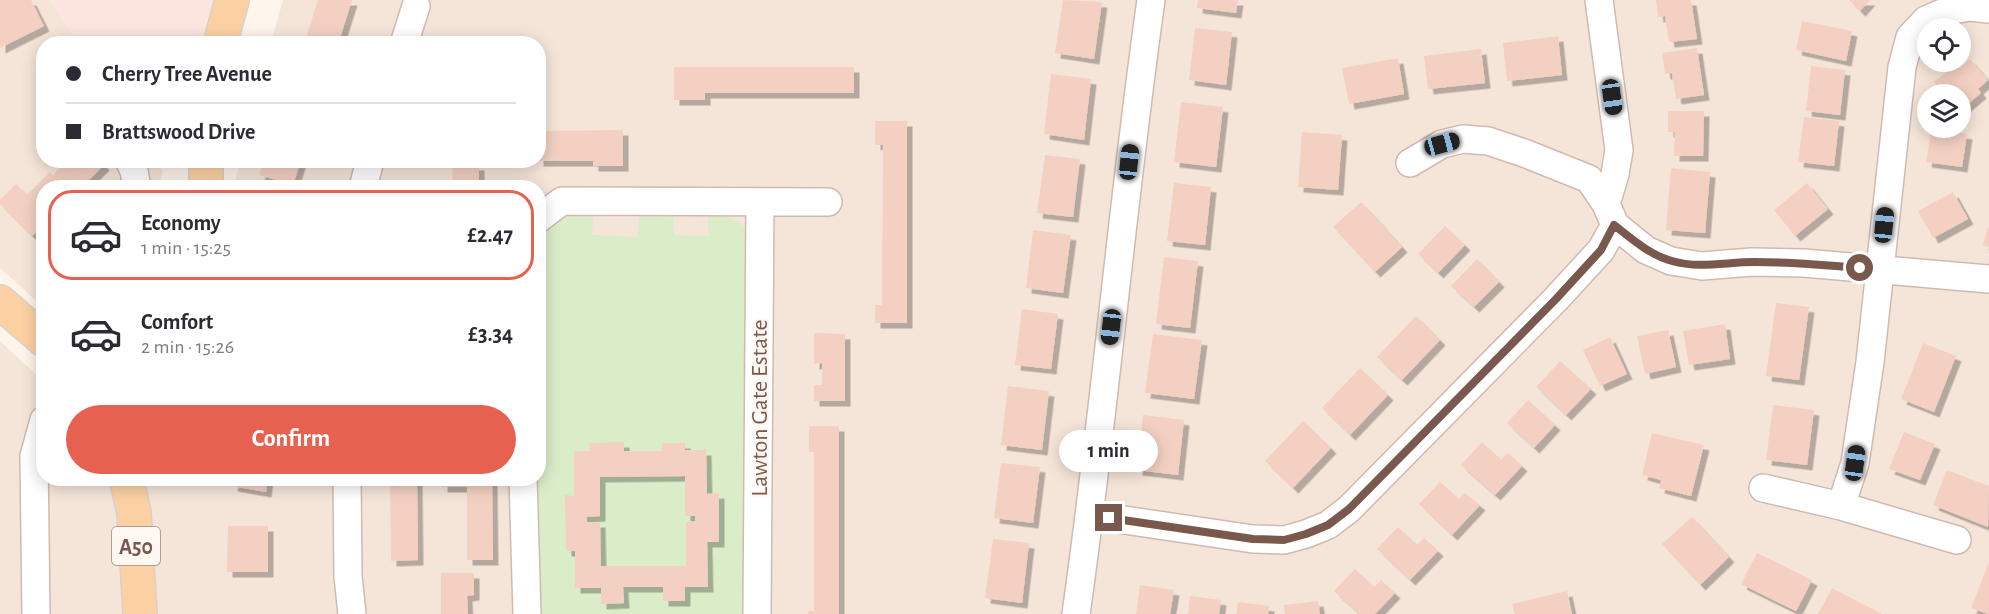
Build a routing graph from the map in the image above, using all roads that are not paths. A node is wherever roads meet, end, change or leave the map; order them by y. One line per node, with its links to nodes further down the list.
1 (232, 0): 6 (main road)
2 (1151, 0): 23 (street)
3 (1599, 0): 12 (street)
4 (416, 6): 7 (street)
5 (1989, 9): 13 (street)
6 (224, 36)
7 (407, 36)
8 (1410, 163): 12 (street)
9 (828, 202): 10 (street)
10 (760, 203): 11 (street); 29 (street, Lawton Gate Estate)
11 (546, 213)
12 (1610, 214): 13 (street); 23 (street)
13 (1879, 270): 14 (street); 22 (street)
14 (1989, 279)
15 (0, 302): 16 (main road)
16 (36, 333)
17 (36, 449): 25 (street)
18 (128, 486): 26 (main road, A50)
19 (347, 486): 27 (street)
20 (523, 486): 28 (street)
21 (1763, 488): 22 (street)
22 (1841, 506): 24 (street)
23 (1090, 515): 30 (street)
24 (1957, 540)
25 (35, 613)
26 (140, 614)
27 (352, 614)
28 (527, 614)
29 (758, 614)
30 (1076, 614)

